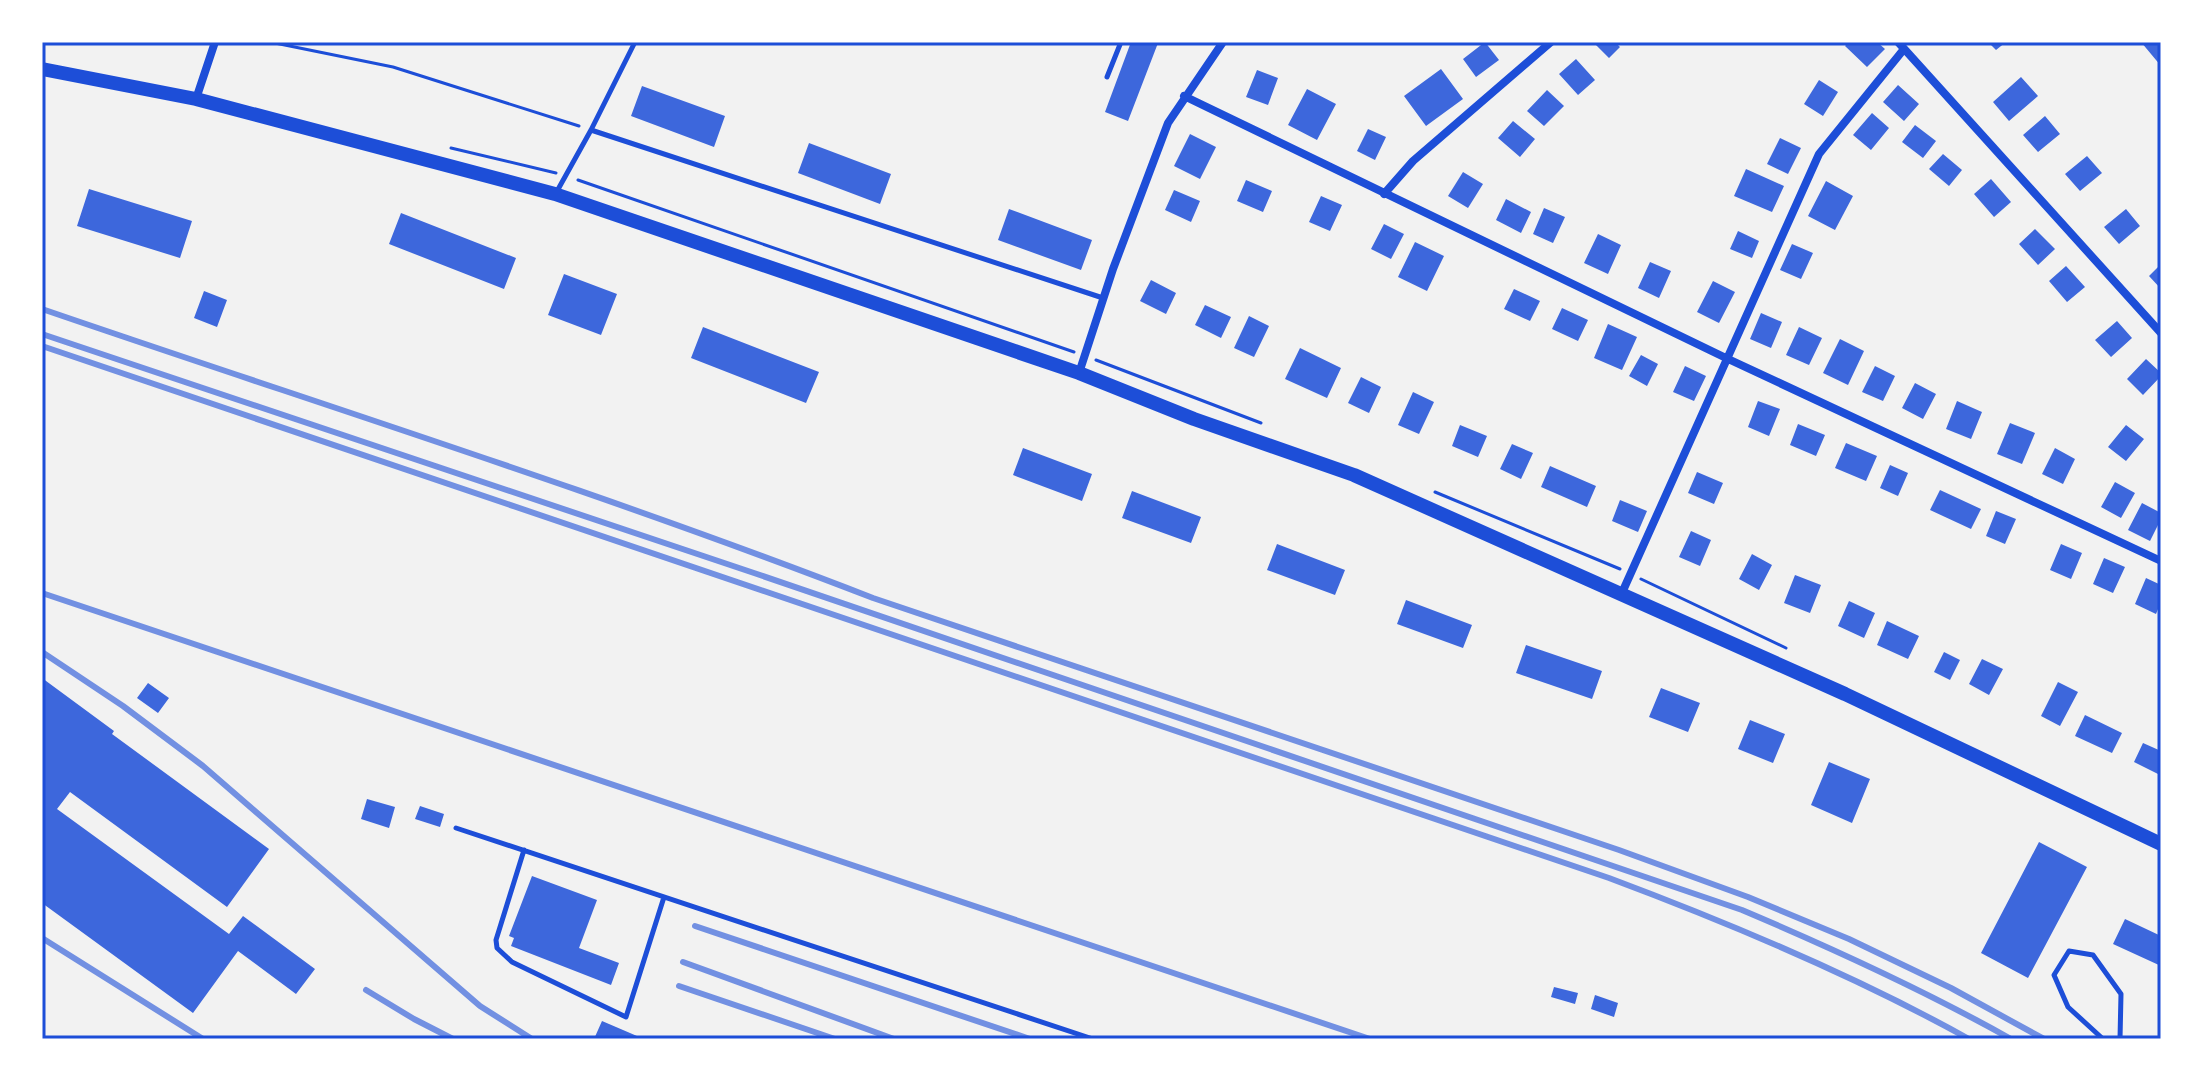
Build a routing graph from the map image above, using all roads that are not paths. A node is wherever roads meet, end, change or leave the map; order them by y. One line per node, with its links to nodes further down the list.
1 (215, 42): 10 (street)
2 (635, 42): 11 (lane)
3 (1121, 42): 8 (lane)
4 (1223, 42): 9 (street)
5 (1551, 42): 13 (street)
6 (1901, 46): 15 (street); 16 (street)
7 (42, 69): 10 (main road)
8 (1107, 77)
9 (1184, 96): 13 (street); 14 (street)
10 (196, 99): 12 (main road)
11 (591, 130): 12 (lane); 14 (lane)
12 (555, 194): 17 (main road)
13 (1384, 194): 16 (street)
14 (1103, 298): 17 (street)
15 (2160, 329)
16 (1726, 358): 18 (street); 19 (street)
17 (1079, 373): 19 (main road)
18 (2161, 561)
19 (1621, 595): 21 (main road)
20 (456, 828): 22 (lane)
21 (2161, 844)
22 (524, 850): 23 (lane); 23 (lane)
23 (664, 897): 24 (lane)
24 (1093, 1039)
25 (2103, 1039): 26 (lane)
26 (2120, 1039)

